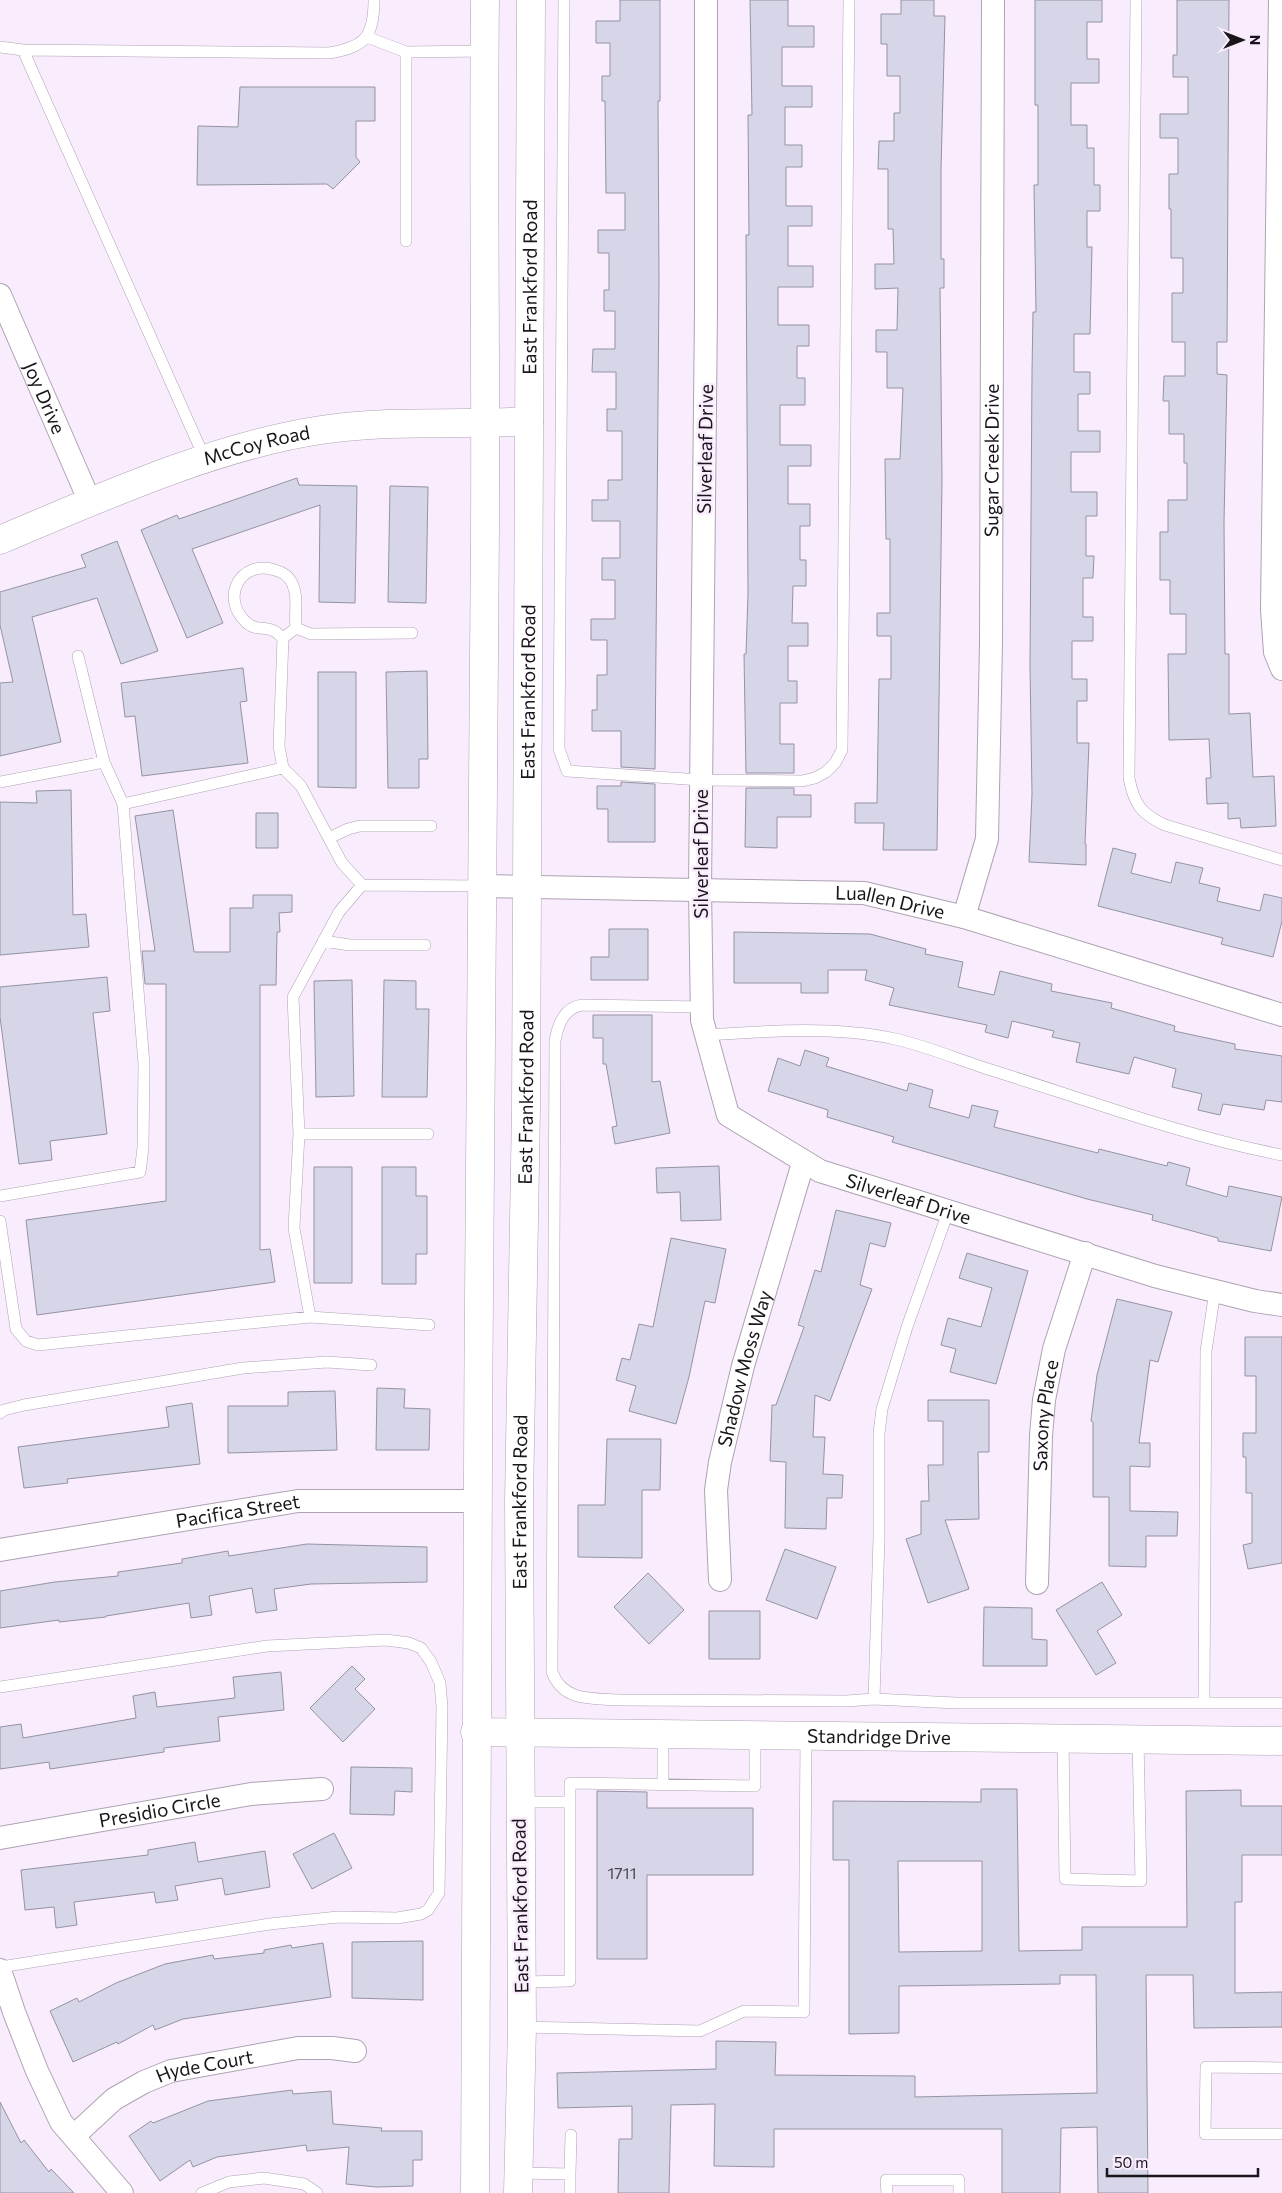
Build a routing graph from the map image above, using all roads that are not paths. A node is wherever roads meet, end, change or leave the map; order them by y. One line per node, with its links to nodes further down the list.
1 (374, 0): 10 (lane)
2 (485, 0): 13 (main road)
3 (531, 0): 17 (main road, East Frankford Road)
4 (564, 0): 31 (lane)
5 (706, 0): 31 (street, Silverleaf Drive)
6 (849, 0): 31 (lane)
7 (993, 0): 41 (street, Sugar Creek Drive)
8 (1136, 0): 36 (lane)
9 (1280, 0): 19 (street)
10 (367, 37): 12 (lane); 14 (lane)
11 (0, 47): 12 (lane)
12 (23, 50): 20 (lane)
13 (484, 51): 14 (lane); 18 (main road)
14 (406, 52): 15 (lane)
15 (406, 241)
16 (0, 294): 21 (street, Joy Drive)
17 (529, 421): 18 (main road, McCoy Road); 39 (main road, East Frankford Road)
18 (486, 424): 20 (main road, McCoy Road); 38 (main road)
19 (1279, 458): 23 (street)
20 (205, 459): 21 (main road, McCoy Road)
21 (90, 502): 22 (main road, McCoy Road)
22 (0, 540)
23 (1277, 599): 28 (street)
24 (296, 628): 25 (lane); 26 (lane); 26 (lane)
25 (412, 633)
26 (283, 638): 30 (lane)
27 (78, 656): 29 (lane)
28 (1282, 670)
29 (104, 762): 32 (lane); 33 (lane)
30 (283, 768): 33 (lane); 35 (lane)
31 (701, 780): 40 (street, Silverleaf Drive)
32 (0, 782)
33 (123, 804): 51 (lane)
34 (431, 826): 35 (lane)
35 (329, 838): 37 (lane)
36 (1282, 860)
37 (362, 885): 38 (lane); 42 (lane)
38 (482, 886): 39 (street, Luallen Drive); 61 (main road)
39 (526, 886): 40 (street, Luallen Drive); 70 (main road, East Frankford Road)
40 (700, 889): 41 (street, Luallen Drive); 44 (street, Silverleaf Drive)
41 (964, 918): 45 (street, Luallen Drive)
42 (323, 941): 43 (lane); 47 (lane)
43 (425, 945)
44 (702, 1007): 46 (street, Silverleaf Drive); 66 (lane)
45 (1282, 1015)
46 (706, 1034): 49 (lane); 50 (street, Silverleaf Drive)
47 (300, 1134): 48 (lane); 57 (lane)
48 (428, 1134)
49 (1282, 1155)
50 (803, 1163): 52 (street, Silverleaf Drive); 63 (street, Shadow Moss Way)
51 (0, 1196)
52 (948, 1212): 54 (street, Silverleaf Drive); 66 (lane)
53 (0, 1221): 57 (lane)
54 (1084, 1253): 55 (street, Silverleaf Drive); 64 (street, Saxony Place)
55 (1215, 1291): 56 (street, Silverleaf Drive); 67 (lane)
56 (1282, 1305)
57 (310, 1317): 58 (lane)
58 (429, 1325)
59 (371, 1365): 60 (lane)
60 (0, 1413)
61 (479, 1501): 62 (street, Pacifica Street); 69 (main road)
62 (0, 1548)
63 (720, 1580)
64 (1037, 1583)
65 (0, 1687): 82 (lane)
66 (874, 1699): 67 (lane)
67 (1204, 1703): 68 (lane)
68 (1282, 1703)
69 (475, 1732): 70 (main road, Standridge Drive); 95 (main road)
70 (519, 1732): 71 (main road, Standridge Drive); 79 (main road, East Frankford Road)
71 (663, 1734): 72 (main road, Standridge Drive); 77 (lane)
72 (755, 1734): 73 (main road, Standridge Drive); 77 (lane)
73 (806, 1735): 74 (main road, Standridge Drive); 84 (lane)
74 (1063, 1738): 75 (main road, Standridge Drive); 75 (lane)
75 (1138, 1739): 76 (main road, Standridge Drive)
76 (1282, 1741)
77 (663, 1784): 80 (lane)
78 (322, 1789): 81 (street, Presidio Circle)
79 (519, 1802): 80 (lane); 83 (main road, East Frankford Road)
80 (570, 1802): 83 (lane)
81 (0, 1838)
82 (0, 1969): 89 (street)
83 (521, 1982): 84 (main road, East Frankford Road)
84 (522, 2026): 91 (main road, East Frankford Road)
85 (355, 2051): 89 (street, Hyde Court)
86 (1282, 2068): 87 (lane)
87 (1282, 2134)
88 (571, 2135): 90 (lane)
89 (74, 2136): 92 (street)
90 (570, 2174): 91 (lane); 96 (lane)
91 (518, 2183)
92 (122, 2193)
93 (202, 2193): 94 (lane)
94 (317, 2193)
95 (475, 2193)
96 (570, 2193)
97 (886, 2193): 98 (lane)
98 (959, 2193)

